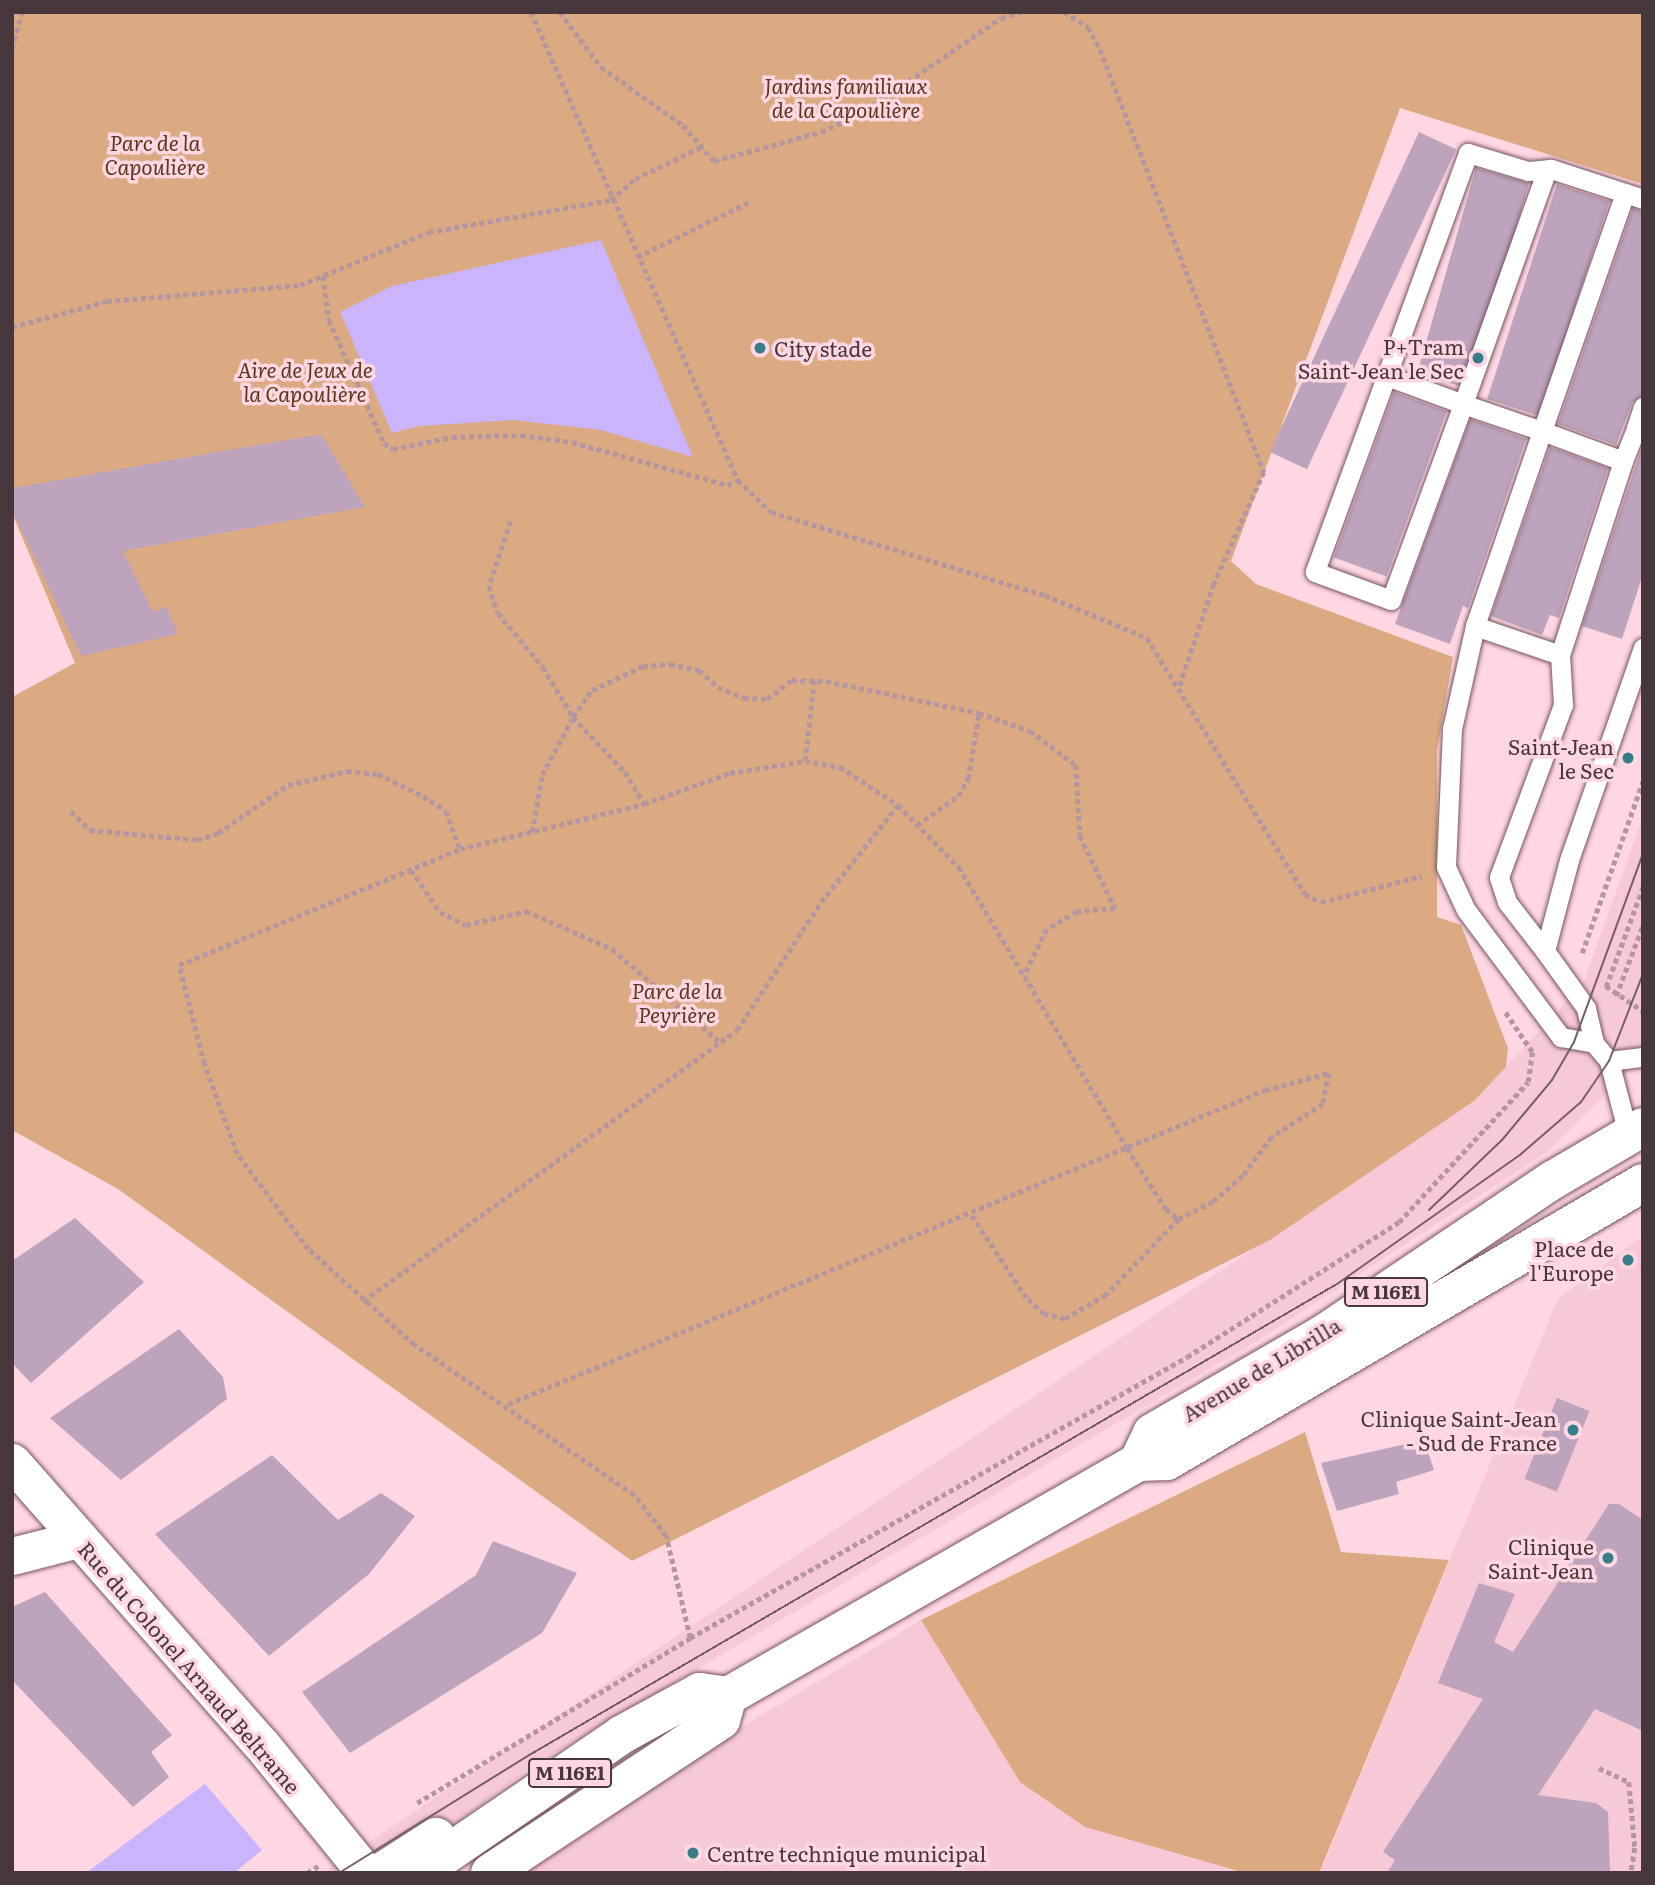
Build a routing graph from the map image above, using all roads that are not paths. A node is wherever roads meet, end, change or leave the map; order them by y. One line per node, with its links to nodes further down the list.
1 (1547, 170): 2 (lane); 3 (lane); 4 (lane)
2 (1634, 196): 7 (lane)
3 (1387, 376): 4 (lane); 4 (lane)
4 (1464, 404): 7 (lane)
5 (1643, 407): 6 (lane)
6 (1639, 430): 8 (lane)
7 (1542, 431): 8 (lane); 9 (lane)
8 (1623, 461): 11 (lane)
9 (1475, 626): 11 (lane); 13 (lane)
10 (1643, 648): 12 (lane)
11 (1560, 655): 12 (lane)
12 (1545, 951): 13 (lane)
13 (1594, 1042): 15 (lane)
14 (1643, 1056): 15 (lane)
15 (1609, 1061): 16 (lane)
16 (1635, 1130): 17 (main road); 20 (main road, Avenue de Librilla / M 116E1)
17 (1643, 1169)
18 (1643, 1182): 20 (main road, Avenue de Librilla / M 116E1)
19 (12, 1462): 21 (street, Rue du Colonel Arnaud Beltrame)
20 (1138, 1462): 23 (main road, Avenue de Librilla / M 116E1)
21 (78, 1539): 22 (street); 26 (street, Rue du Colonel Arnaud Beltrame)
22 (12, 1556)
23 (728, 1696): 24 (main road, M 116E1); 30 (main road, M 116E1)
24 (621, 1735): 25 (main road, M 116E1); 29 (main road, M 116E1)
25 (569, 1774): 27 (main road, M 116E1); 28 (main road, M 116E1)
26 (355, 1861)
27 (380, 1873)
28 (419, 1873)
29 (447, 1873)
30 (490, 1873)

